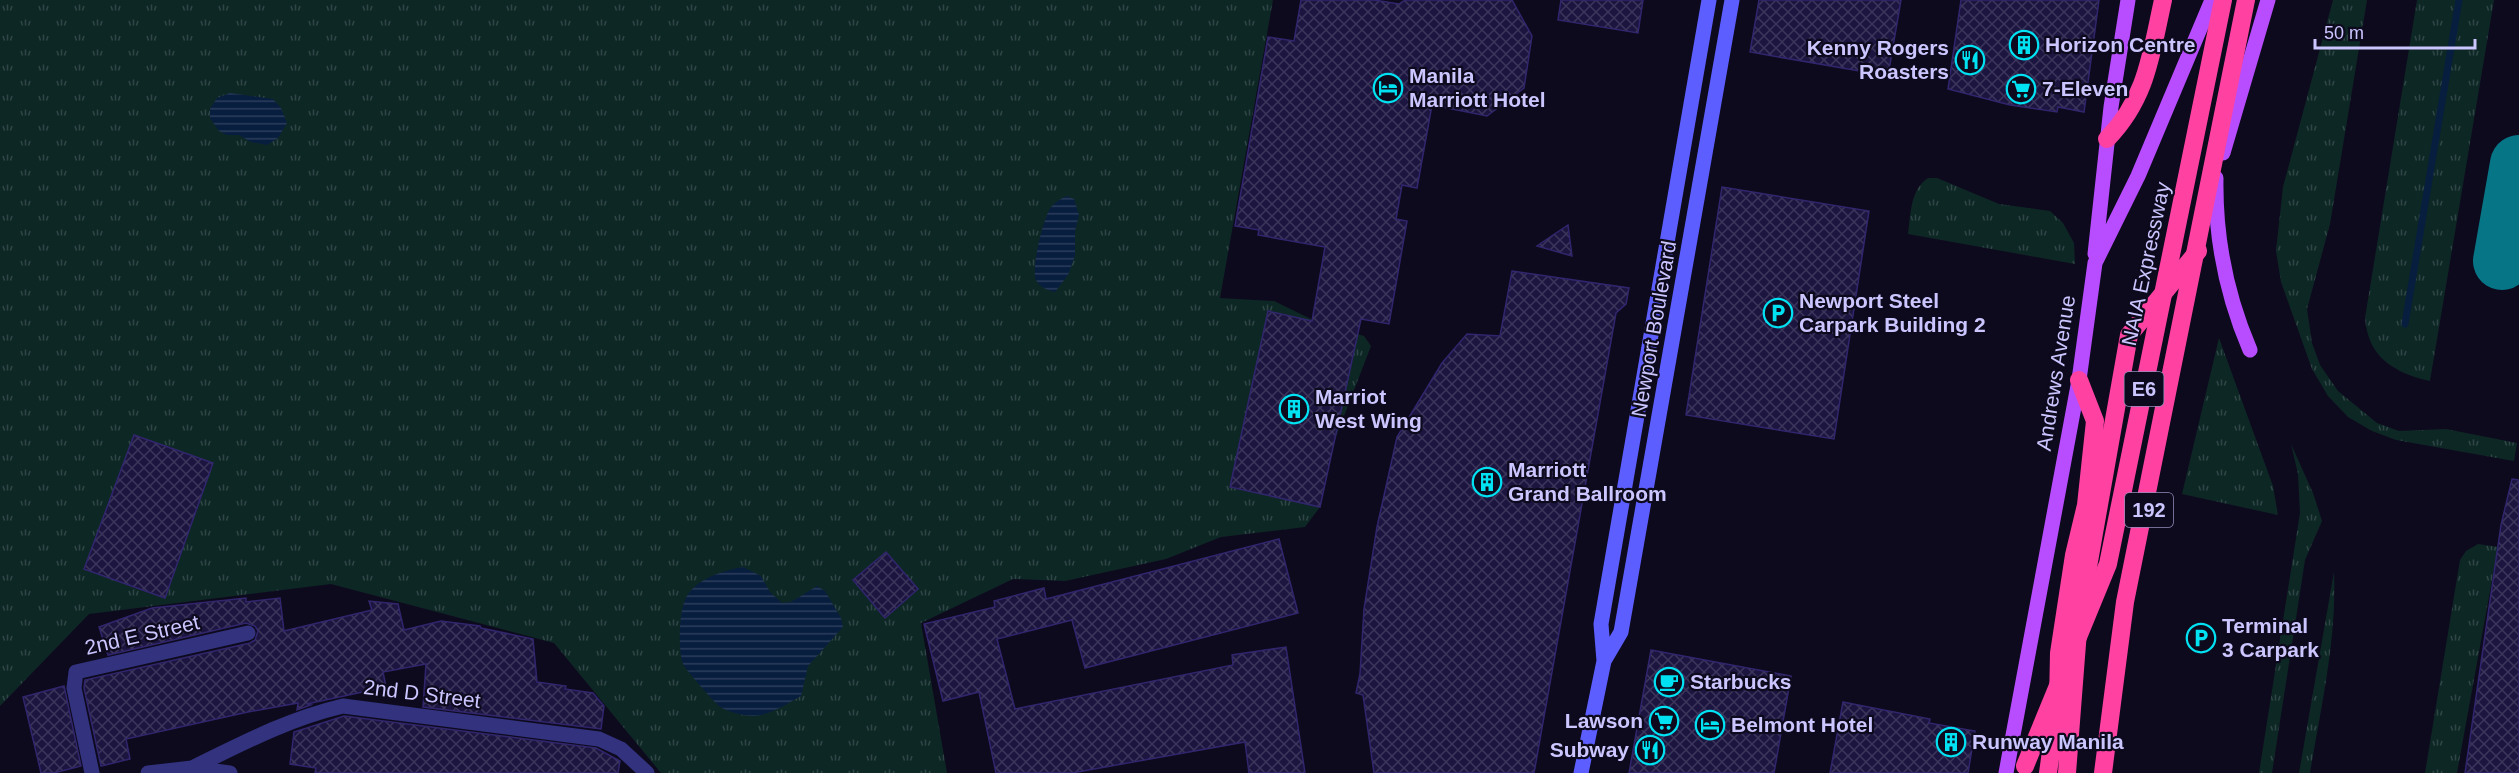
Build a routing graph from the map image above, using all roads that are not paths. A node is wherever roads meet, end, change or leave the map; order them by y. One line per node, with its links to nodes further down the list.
1 (1709, 0): 16 (street, Newport Boulevard)
2 (1732, 0): 16 (street, Newport Boulevard)
3 (2128, 0): 9 (main road)
4 (2163, 0): 9 (highway)
5 (2212, 0): 12 (main road, Andrews Avenue)
6 (2223, 0): 26 (highway, NAIA Expressway / E6, bridge)
7 (2246, 0): 28 (highway, E6, bridge)
8 (2268, 0): 10 (main road, 192)
9 (2107, 139): 12 (main road)
10 (2216, 176): 11 (main road, 192); 13 (main road)
11 (2201, 247): 19 (highway); 27 (main road, 192)
12 (2095, 262): 14 (main road, Andrews Avenue)
13 (2250, 350)
14 (2079, 380): 18 (highway); 25 (main road, Andrews Avenue)
15 (248, 633): 20 (street, 2nd E Street)
16 (1604, 661): 24 (street, Newport Boulevard)
17 (192, 768): 21 (street); 22 (street); 23 (street, 2nd D Street)
18 (2048, 770)
19 (2067, 771)
20 (92, 773)
21 (148, 773)
22 (230, 773)
23 (647, 773)
24 (1581, 773)
25 (2006, 773)
26 (2023, 773)
27 (2097, 773)
28 (2103, 773)

